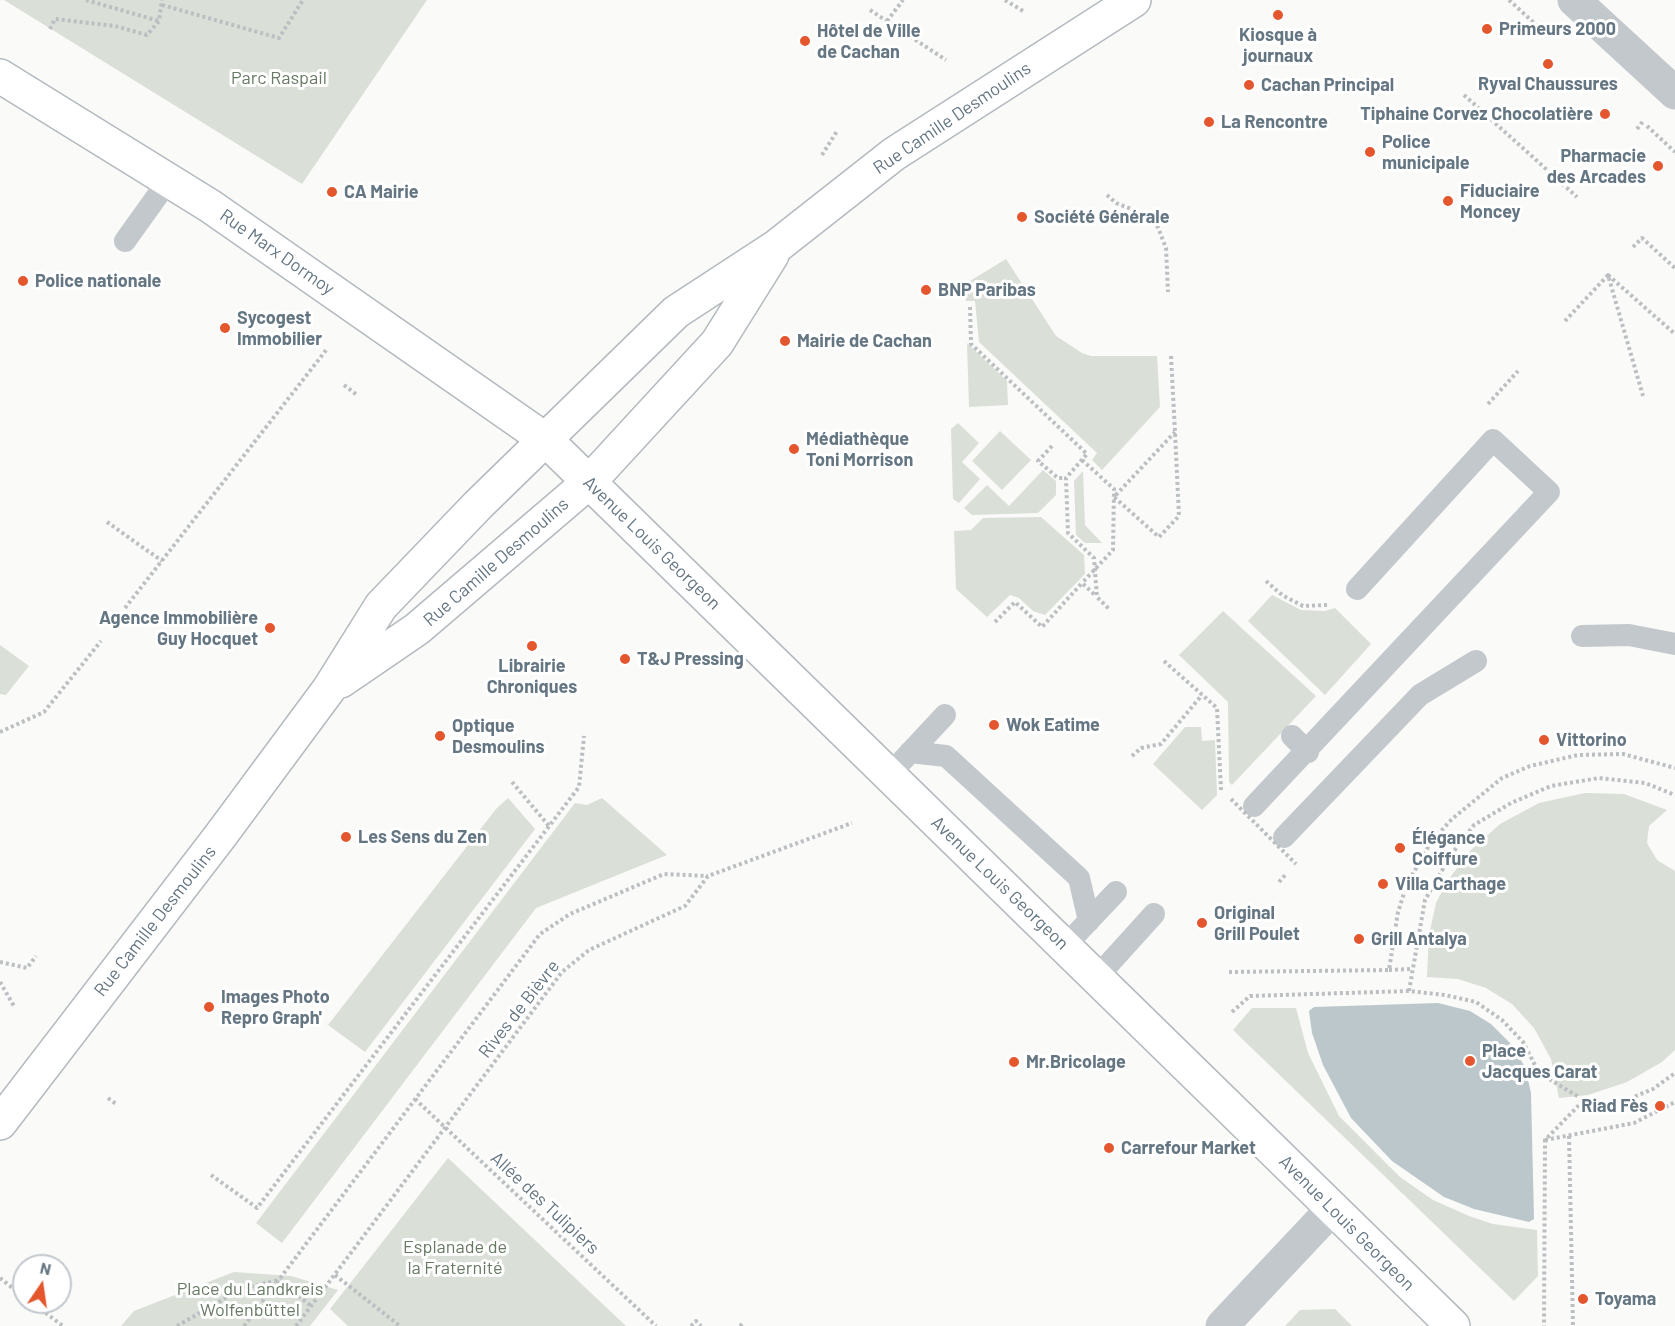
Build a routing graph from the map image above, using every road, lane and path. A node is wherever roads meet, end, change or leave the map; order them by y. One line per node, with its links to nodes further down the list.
1 (86, 0): 10 (path)
2 (303, 0): 7 (path)
3 (903, 0): 11 (path)
4 (1005, 0): 9 (path)
5 (1134, 0): 21 (main road, Rue Camille Desmoulins)
6 (1574, 0): 15 (street)
7 (162, 3): 10 (path)
8 (870, 10): 11 (path)
9 (1023, 11)
10 (159, 21): 12 (path)
11 (887, 21): 13 (path)
12 (50, 29)
13 (946, 60)
14 (0, 76): 17 (main road, Rue Marx Dormoy)
15 (1675, 93)
16 (1464, 95): 19 (path)
17 (168, 181): 20 (lane); 37 (main road, Rue Marx Dormoy)
18 (1107, 195): 25 (path)
19 (1577, 196)
20 (124, 241)
21 (777, 246): 37 (main road, Rue Camille Desmoulins); 41 (main road, Rue Camille Desmoulins)
22 (1634, 248): 23 (path)
23 (1675, 268)
24 (1608, 275): 27 (path); 28 (path); 35 (path)
25 (1168, 292)
26 (970, 307): 39 (path)
27 (1565, 321)
28 (1675, 334)
29 (327, 349): 44 (path)
30 (1171, 356): 36 (path)
31 (1518, 371): 33 (path)
32 (344, 385): 34 (path)
33 (1500, 391)
34 (357, 395)
35 (1643, 396)
36 (1175, 432): 42 (path); 42 (path)
37 (546, 440): 41 (main road, Avenue Louis Georgeon); 58 (main road, Rue Camille Desmoulins)
38 (1052, 446): 40 (path)
39 (1082, 460): 40 (path); 42 (path)
40 (1066, 478): 45 (path)
41 (589, 482): 58 (main road, Rue Camille Desmoulins); 66 (main road, Avenue Louis Georgeon)
42 (1114, 497): 45 (path)
43 (107, 522): 44 (path)
44 (162, 561): 50 (path)
45 (1095, 570): 47 (path); 49 (path)
46 (1266, 580): 48 (path)
47 (1082, 583): 49 (path); 52 (path)
48 (1357, 589): 64 (lane)
49 (1097, 597): 51 (path)
50 (125, 608)
51 (1109, 609)
52 (996, 622)
53 (1582, 636): 55 (lane)
54 (101, 641): 61 (path)
55 (1675, 645)
56 (1164, 661): 59 (path)
57 (1476, 661): 75 (lane)
58 (329, 689): 100 (main road, Rue Camille Desmoulins)
59 (1202, 695): 65 (path); 69 (path)
60 (945, 715): 66 (lane)
61 (0, 732)
62 (584, 736): 74 (path)
63 (1292, 736): 64 (lane)
64 (1308, 752): 72 (lane)
65 (1132, 756)
66 (899, 764): 82 (lane); 83 (main road, Avenue Louis Georgeon)
67 (1675, 768): 87 (path)
68 (512, 782): 74 (path)
69 (1221, 789)
70 (1675, 795): 77 (path)
71 (1231, 799): 78 (path, bridge)
72 (1254, 806)
73 (852, 823): 79 (path)
74 (549, 826): 104 (path)
75 (1284, 837)
76 (1440, 847): 77 (path)
77 (1451, 855): 86 (path)
78 (1296, 864)
79 (708, 876): 96 (path); 101 (path, Rives de Bièvre)
80 (1116, 892): 82 (lane)
81 (1154, 914): 89 (lane)
82 (1089, 921): 83 (lane)
83 (1065, 946): 89 (main road, Avenue Louis Georgeon)
84 (36, 956): 85 (path)
85 (0, 962)
86 (1411, 969): 87 (path); 91 (path)
87 (1389, 970): 88 (path)
88 (1229, 972)
89 (1096, 976): 105 (main road, Avenue Louis Georgeon)
90 (0, 982): 92 (path)
91 (1410, 991): 93 (path); 97 (path)
92 (15, 1008)
93 (1232, 1012)
94 (1675, 1073): 97 (path)
95 (108, 1098): 99 (path)
96 (415, 1099): 101 (path, Allée des Tulipiers); 108 (path)
97 (1584, 1100): 103 (path)
98 (1675, 1102): 102 (path)
99 (116, 1104)
100 (0, 1123)
101 (444, 1127): 106 (path, Rives de Bièvre); 117 (path, Allée des Tulipiers)
102 (1569, 1136): 103 (path); 123 (path)
103 (1545, 1140): 122 (path)
104 (211, 1175)
105 (1333, 1208): 120 (street); 121 (main road, Avenue Louis Georgeon)
106 (336, 1275): 110 (path, Rives de Bièvre); 116 (path)
107 (0, 1278): 109 (path)
108 (279, 1280): 110 (path); 113 (path); 114 (path)
109 (12, 1288)
110 (311, 1306): 115 (path, Rives de Bièvre)
111 (47, 1314): 112 (path)
112 (63, 1326)
113 (177, 1326)
114 (244, 1326)
115 (296, 1326)
116 (400, 1326)
117 (656, 1326)
118 (691, 1326): 119 (path)
119 (701, 1326)
120 (1222, 1326)
121 (1453, 1326)
122 (1544, 1326)
123 (1573, 1326)

